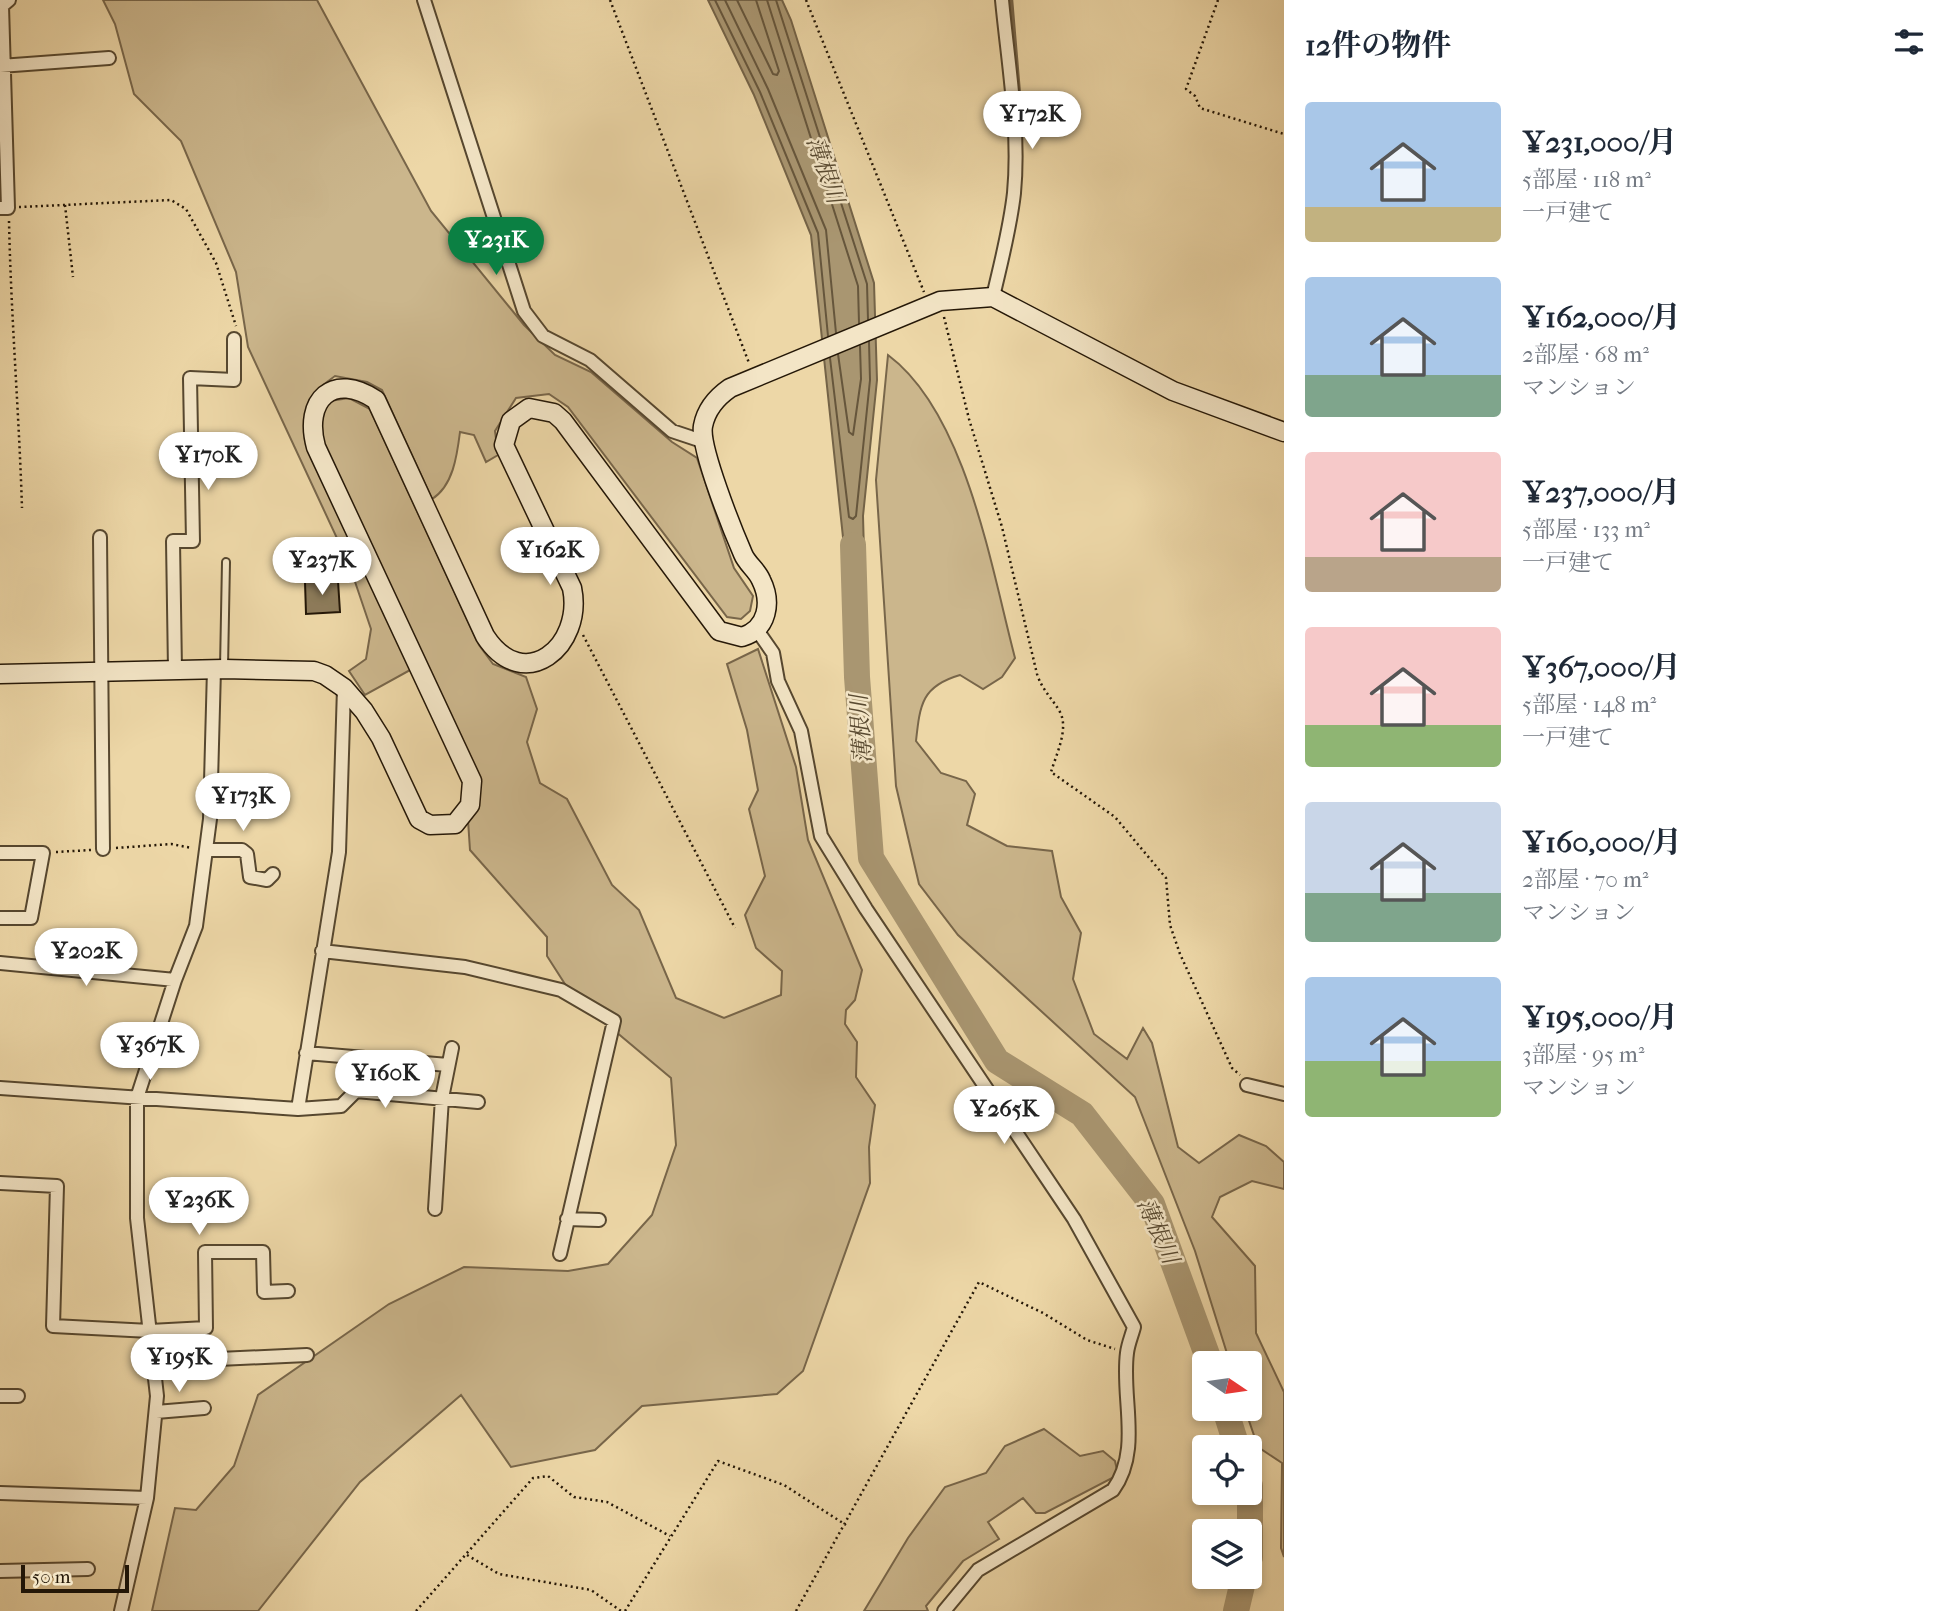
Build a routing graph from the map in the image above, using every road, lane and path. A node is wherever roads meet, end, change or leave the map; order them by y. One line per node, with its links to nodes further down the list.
1 (9, 0): 8 (street)
2 (424, 0): 18 (street)
3 (610, 0): 16 (path)
4 (806, 0): 14 (path)
5 (1002, 0): 13 (street)
6 (1218, 0): 9 (path)
7 (108, 58): 8 (street)
8 (1, 65): 11 (street)
9 (1284, 134)
10 (65, 205): 11 (path); 12 (path); 15 (path)
11 (4, 208): 19 (path)
12 (73, 278)
13 (993, 298): 14 (street); 17 (street)
14 (940, 301): 16 (street); 42 (path)
15 (234, 339): 25 (street)
16 (754, 377): 18 (street)
17 (1284, 432)
18 (702, 441): 23 (street)
19 (22, 508)
20 (100, 537): 26 (street)
21 (226, 562): 24 (lane)
22 (572, 623): 23 (street); 28 (street); 35 (path)
23 (757, 630): 56 (street)
24 (219, 669): 25 (street); 28 (street); 30 (street)
25 (175, 670): 26 (street)
26 (99, 672): 27 (street); 29 (street)
27 (0, 674)
28 (344, 688): 36 (street)
29 (103, 849): 30 (path); 32 (path)
30 (206, 850): 33 (street); 38 (street)
31 (0, 853): 32 (street)
32 (43, 853): 34 (street)
33 (273, 874)
34 (0, 918)
35 (735, 928)
36 (322, 951): 40 (street); 51 (street)
37 (0, 963): 38 (street)
38 (175, 980): 45 (street)
39 (452, 1048): 41 (street)
40 (306, 1053): 41 (street); 48 (street)
41 (448, 1065): 46 (street)
42 (1247, 1085): 44 (street)
43 (0, 1088): 45 (street)
44 (1284, 1094)
45 (137, 1098): 48 (street); 55 (street)
46 (442, 1098): 47 (street); 48 (street); 50 (street)
47 (478, 1102)
48 (298, 1109)
49 (0, 1183): 55 (street)
50 (435, 1209)
51 (567, 1219): 52 (street); 53 (street)
52 (598, 1220)
53 (560, 1254)
54 (288, 1291): 55 (street)
55 (150, 1331): 58 (street)
56 (1127, 1352): 65 (path); 74 (street)
57 (307, 1355): 58 (street)
58 (155, 1362): 62 (street)
59 (0, 1396): 60 (street)
60 (18, 1396)
61 (204, 1408): 62 (street)
62 (156, 1412): 64 (street)
63 (0, 1493): 64 (street)
64 (147, 1498): 70 (street)
65 (846, 1525): 66 (path); 73 (path)
66 (670, 1536): 67 (path); 72 (path)
67 (467, 1555): 71 (path); 72 (path)
68 (88, 1569): 69 (street)
69 (0, 1571)
70 (121, 1611)
71 (416, 1611)
72 (623, 1611)
73 (796, 1611)
74 (944, 1611)

